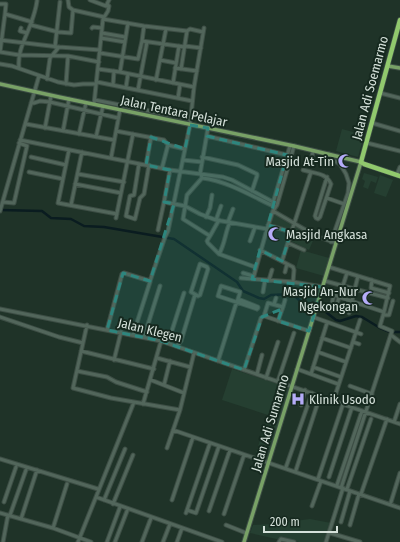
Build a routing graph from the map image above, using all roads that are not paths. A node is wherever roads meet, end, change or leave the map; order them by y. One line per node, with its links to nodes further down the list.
1 (68, 0): 8 (street)
2 (90, 0): 7 (street)
3 (109, 0): 7 (street)
4 (37, 1): 14 (street)
5 (60, 2): 22 (street)
6 (0, 4): 9 (street)
7 (108, 5): 10 (street)
8 (73, 10): 10 (street); 22 (street)
9 (5, 14): 12 (street); 14 (street)
10 (102, 17): 13 (street); 18 (street)
11 (400, 20): 28 (highway, Jalan Adi Soemarmo)
12 (2, 22): 29 (street)
13 (128, 23): 15 (street); 27 (street)
14 (31, 24): 22 (street); 24 (street)
15 (144, 26): 20 (street); 30 (street)
16 (20, 28): 24 (street)
17 (92, 28): 18 (street)
18 (102, 28): 25 (street)
19 (204, 28): 23 (street)
20 (166, 29): 21 (street); 33 (street)
21 (187, 31): 23 (street); 35 (street)
22 (58, 32): 36 (street)
23 (203, 32): 37 (street)
24 (27, 33): 32 (street)
25 (102, 33): 26 (street); 27 (street)
26 (101, 38): 27 (street); 39 (street)
27 (125, 39): 43 (street)
28 (398, 39): 51 (highway, Jalan Adi Soemarmo)
29 (1, 40): 32 (street); 38 (street)
30 (142, 41): 31 (street); 44 (street)
31 (147, 42): 33 (street); 45 (street)
32 (22, 43): 36 (street); 40 (street)
33 (163, 44): 34 (street); 46 (street)
34 (179, 46): 35 (street); 48 (street)
35 (185, 46): 37 (street); 55 (street)
36 (57, 47): 39 (street); 41 (street)
37 (201, 48): 57 (street)
38 (0, 52): 40 (street)
39 (100, 52): 43 (street); 47 (street)
40 (19, 55): 41 (street); 50 (street)
41 (50, 55): 42 (street); 62 (street)
42 (68, 56): 47 (street); 67 (street)
43 (123, 56): 44 (street); 58 (street)
44 (138, 59): 45 (street)
45 (143, 60): 61 (street)
46 (160, 60): 48 (street); 63 (street)
47 (99, 62): 54 (street)
48 (176, 62): 52 (street)
49 (0, 64): 50 (street)
50 (19, 66): 60 (street)
51 (388, 66): 53 (main road); 74 (highway, Jalan Adi Soemarmo)
52 (175, 68): 55 (street); 65 (street)
53 (400, 68)
54 (98, 69): 56 (street); 64 (street)
55 (181, 69): 57 (street)
56 (114, 71): 58 (street); 69 (street)
57 (197, 71): 71 (street)
58 (120, 72): 59 (street)
59 (128, 74): 61 (street); 70 (street)
60 (39, 76): 62 (street); 73 (street)
61 (141, 76): 63 (street); 72 (street)
62 (47, 79): 67 (street)
63 (156, 80): 65 (street)
64 (97, 83): 67 (street); 69 (street); 79 (street)
65 (173, 83): 68 (street)
66 (0, 84): 73 (main road, Jalan Tentara Pelajar)
67 (66, 84)
68 (180, 84): 71 (street); 76 (street)
69 (113, 85): 70 (street)
70 (126, 87): 72 (street)
71 (194, 87): 80 (street)
72 (138, 90): 76 (street)
73 (35, 91): 75 (main road, Jalan Tentara Pelajar); 82 (street)
74 (380, 93): 77 (street); 93 (highway, Jalan Adi Soemarmo)
75 (51, 96): 78 (main road, Jalan Tentara Pelajar); 81 (street)
76 (178, 98): 80 (street)
77 (400, 98)
78 (69, 99): 83 (main road, Jalan Tentara Pelajar); 85 (street)
79 (95, 100): 84 (street); 91 (street)
80 (192, 101): 92 (street)
81 (50, 102): 82 (street); 85 (street); 97 (street)
82 (31, 103): 94 (street)
83 (86, 103): 84 (main road, Jalan Tentara Pelajar); 87 (street)
84 (94, 104): 86 (main road, Jalan Tentara Pelajar)
85 (68, 106): 87 (street); 99 (street)
86 (103, 106): 88 (main road, Jalan Tentara Pelajar); 89 (street)
87 (84, 110): 89 (street); 102 (street)
88 (120, 110): 90 (street); 95 (main road, Jalan Tentara Pelajar)
89 (101, 113): 90 (street); 105 (street)
90 (118, 118): 100 (street)
91 (186, 118): 92 (street); 95 (street)
92 (190, 119): 96 (street)
93 (372, 123): 101 (street); 109 (highway, Jalan Adi Soemarmo)
94 (26, 124): 97 (street); 108 (street)
95 (185, 124): 96 (main road, Jalan Tentara Pelajar)
96 (190, 125): 98 (main road, Jalan Tentara Pelajar); 113 (street)
97 (45, 128): 99 (street)
98 (208, 128): 104 (street); 111 (main road, Jalan Tentara Pelajar)
99 (63, 131): 102 (street)
100 (116, 131): 103 (street); 107 (street)
101 (400, 131)
102 (79, 134): 105 (street)
103 (133, 134): 106 (street); 124 (street)
104 (207, 136): 118 (street); 121 (street)
105 (96, 137): 107 (street)
106 (151, 137): 110 (street); 130 (street)
107 (114, 140): 122 (street)
108 (20, 141): 114 (street); 138 (street); 142 (street)
109 (367, 142): 116 (street); 127 (highway, Jalan Adi Soemarmo)
110 (168, 145): 113 (street); 132 (street)
111 (290, 146): 112 (main road, Jalan Tentara Pelajar); 118 (street)
112 (294, 146): 115 (main road, Jalan Tentara Pelajar); 158 (street)
113 (185, 149): 123 (street)
114 (69, 150): 117 (street); 129 (street)
115 (313, 151): 119 (main road, Jalan Tentara Pelajar); 126 (street)
116 (400, 151)
117 (82, 152): 122 (street); 139 (street)
118 (287, 154): 158 (street)
119 (329, 154): 127 (main road, Jalan Tentara Pelajar); 154 (street)
120 (31, 157): 129 (street)
121 (202, 157): 125 (street); 147 (street)
122 (110, 158): 124 (street)
123 (183, 160): 125 (street); 135 (street)
124 (128, 161): 128 (street); 145 (street)
125 (202, 162): 141 (street)
126 (311, 162)
127 (361, 162): 140 (highway); 174 (main road, Jalan Adi Sumarmo)
128 (139, 164): 130 (street); 130 (street)
129 (66, 165): 144 (street)
130 (148, 165): 132 (street)
131 (400, 167): 140 (street)
132 (162, 168): 133 (street)
133 (170, 170): 135 (street); 152 (street)
134 (303, 170): 137 (street)
135 (181, 171): 141 (street); 153 (street)
136 (29, 172): 144 (street)
137 (311, 172): 143 (street); 164 (street)
138 (11, 174): 142 (street); 151 (street)
139 (78, 174): 145 (street); 146 (street)
140 (399, 174)
141 (201, 176): 147 (street); 156 (street); 158 (street)
142 (20, 177): 151 (street)
143 (327, 177): 150 (street); 150 (street)
144 (63, 179): 155 (street)
145 (124, 182): 148 (street)
146 (76, 184): 148 (street); 155 (street)
147 (252, 191): 158 (street)
148 (121, 193): 155 (street)
149 (212, 195): 161 (street)
150 (327, 198): 154 (street)
151 (3, 202): 160 (street)
152 (164, 202): 153 (street); 168 (street)
153 (174, 204): 156 (street); 227 (street)
154 (344, 204): 172 (street)
155 (71, 205)
156 (185, 206): 161 (street); 170 (street)
157 (221, 206): 162 (street)
158 (273, 207): 164 (street); 165 (street)
159 (233, 209): 163 (street)
160 (0, 210)
161 (206, 217): 162 (street)
162 (217, 220): 163 (street); 170 (street)
163 (229, 222): 166 (street); 177 (street)
164 (294, 223): 169 (street); 172 (street)
165 (268, 225): 167 (street); 169 (street)
166 (255, 227): 167 (street); 171 (street)
167 (266, 229): 175 (street)
168 (158, 230)
169 (291, 232): 173 (street)
170 (210, 236): 177 (street)
171 (250, 241)
172 (331, 242): 174 (street)
173 (288, 243): 176 (street); 178 (street)
174 (336, 243): 181 (main road, Jalan Adi Sumarmo)
175 (260, 250): 178 (street); 180 (street)
176 (304, 250)
177 (219, 254): 180 (street)
178 (282, 261): 179 (street)
179 (288, 264): 183 (street); 194 (street)
180 (255, 267): 187 (street)
181 (329, 267): 185 (street); 192 (main road, Jalan Adi Sumarmo)
182 (272, 270): 190 (street)
183 (285, 272)
184 (243, 273): 187 (street)
185 (347, 273): 186 (street); 196 (street)
186 (358, 276): 191 (street); 198 (street)
187 (253, 277): 188 (street); 189 (street)
188 (242, 278)
189 (265, 280): 190 (street); 199 (street)
190 (269, 280): 194 (street)
191 (372, 280): 202 (street); 202 (street)
192 (325, 281): 196 (street); 197 (main road, Jalan Adi Sumarmo)
193 (150, 282): 234 (street)
194 (293, 282): 197 (street)
195 (160, 286): 235 (street)
196 (343, 286): 198 (street); 205 (street)
197 (322, 288): 203 (street); 222 (main road, Jalan Adi Sumarmo)
198 (354, 289): 201 (street); 211 (street)
199 (263, 292)
200 (184, 293): 242 (street)
201 (367, 293): 207 (street); 214 (street)
202 (389, 293): 207 (street)
203 (334, 294): 205 (street); 213 (street)
204 (195, 295): 204 (street); 244 (street)
205 (339, 297): 211 (street); 213 (street)
206 (276, 298): 212 (street)
207 (388, 298): 219 (street)
208 (285, 300): 215 (street)
209 (393, 300): 219 (street)
210 (237, 301): 210 (street); 210 (street); 253 (street)
211 (351, 301): 214 (street); 216 (street)
212 (274, 304): 215 (street); 220 (street)
213 (338, 304): 216 (street)
214 (363, 305): 219 (street)
215 (283, 307): 224 (street)
216 (350, 307): 218 (street)
217 (0, 309): 226 (street, Jalan Klegen)
218 (349, 313)
219 (384, 313): 232 (street)
220 (264, 316): 224 (street); 259 (street)
221 (0, 317): 241 (street)
222 (314, 317): 225 (street); 228 (main road, Jalan Adi Sumarmo)
223 (360, 320): 230 (street)
224 (278, 321): 228 (street)
225 (327, 323): 230 (street); 236 (street)
226 (87, 326): 227 (street, Jalan Klegen); 241 (street)
227 (107, 330): 229 (street, Jalan Klegen)
228 (309, 331): 258 (main road, Jalan Adi Sumarmo)
229 (121, 332): 234 (street, Jalan Klegen); 251 (street)
230 (356, 332): 233 (street); 239 (street)
231 (294, 333): 266 (street)
232 (391, 333): 240 (street); 275 (street)
233 (361, 334)
234 (133, 335): 235 (street, Jalan Klegen)
235 (144, 337): 237 (street, Jalan Klegen)
236 (322, 338): 245 (street); 247 (street)
237 (161, 341): 242 (street, Jalan Klegen); 250 (street)
238 (278, 342): 264 (street)
239 (353, 342): 243 (street); 245 (street)
240 (400, 342)
241 (83, 343): 246 (street)
242 (168, 343): 244 (street, Jalan Klegen)
243 (359, 344)
244 (177, 346): 248 (street, Jalan Klegen)
245 (351, 348): 254 (street)
246 (81, 351): 251 (street); 260 (street)
247 (318, 352): 254 (street); 256 (street)
248 (194, 353): 253 (street, Jalan Klegen); 255 (street)
249 (262, 355): 261 (street)
250 (157, 358): 252 (street); 257 (street)
251 (114, 360): 257 (street)
252 (170, 361): 255 (street); 268 (street)
253 (218, 361): 259 (street, Jalan Klegen)
254 (346, 362): 263 (street)
255 (190, 367): 273 (street)
256 (313, 367): 262 (street); 263 (street)
257 (154, 369): 265 (street)
258 (297, 369): 262 (street); 269 (main road, Jalan Adi Sumarmo)
259 (244, 370): 261 (street, Jalan Klegen)
260 (77, 371): 272 (street); 278 (street)
261 (256, 374): 264 (street, Jalan Klegen)
262 (311, 374): 267 (street)
263 (341, 377): 267 (street)
264 (266, 378): 266 (street, Jalan Klegen)
265 (151, 380): 268 (street); 272 (street)
266 (278, 381): 269 (street, Jalan Klegen)
267 (338, 384): 277 (street)
268 (164, 385): 273 (street)
269 (292, 386): 271 (street, Jalan Klegen); 304 (main road, Jalan Adi Sumarmo)
270 (350, 386): 275 (street)
271 (305, 390): 274 (street, Jalan Klegen); 282 (street)
272 (147, 392): 279 (street)
273 (184, 393): 284 (street)
274 (312, 393): 276 (street, Jalan Klegen); 306 (street)
275 (372, 394): 286 (street)
276 (320, 396): 280 (street, Jalan Klegen); 309 (street)
277 (334, 399)
278 (134, 402): 279 (street); 318 (street)
279 (143, 404): 284 (street)
280 (343, 404): 283 (street, Jalan Klegen); 312 (street)
281 (400, 404): 290 (street)
282 (301, 405)
283 (352, 407): 285 (street, Jalan Klegen); 295 (street)
284 (180, 410): 292 (street)
285 (362, 411): 286 (street, Jalan Klegen); 314 (street)
286 (368, 413): 287 (street, Jalan Klegen); 288 (street); 316 (street)
287 (374, 415): 288 (street); 289 (street, Jalan Klegen)
288 (371, 419): 319 (street)
289 (386, 419): 290 (street, Jalan Klegen); 320 (street)
290 (394, 422): 291 (street, Jalan Klegen)
291 (400, 424)
292 (173, 430): 293 (street); 298 (street)
293 (193, 437): 294 (street); 323 (street)
294 (210, 443): 296 (street); 296 (street)
295 (340, 445): 297 (street); 311 (street)
296 (219, 446): 300 (street)
297 (345, 446)
298 (167, 448)
299 (125, 449): 322 (street)
300 (230, 450): 302 (street); 331 (street)
301 (133, 455): 326 (street)
302 (244, 455): 304 (street); 333 (street)
303 (0, 459): 308 (street)
304 (268, 463): 312 (street); 343 (main road, Jalan Adi Sumarmo)
305 (16, 467): 315 (street)
306 (286, 467)
307 (26, 470): 317 (street)
308 (37, 470): 318 (street); 336 (street)
309 (296, 470)
310 (400, 473): 325 (street)
311 (329, 477)
312 (319, 480): 316 (street); 328 (street)
313 (67, 484): 341 (street)
314 (337, 485)
315 (10, 486): 317 (street); 324 (street)
316 (342, 488): 319 (street); 344 (street)
317 (19, 489): 334 (street)
318 (98, 489): 321 (street)
319 (349, 491): 320 (street); 337 (street)
320 (360, 495): 329 (street); 340 (street)
321 (96, 497): 322 (street); 345 (street)
322 (104, 500): 326 (street)
323 (172, 500)
324 (4, 502)
325 (391, 502)
326 (113, 504): 327 (street)
327 (120, 506): 335 (street); 349 (street)
328 (312, 506)
329 (400, 508)
330 (127, 511): 350 (street)
331 (209, 511)
332 (0, 513): 334 (street)
333 (224, 514)
334 (9, 515): 336 (street); 346 (street)
335 (151, 518): 338 (street); 351 (street)
336 (22, 519): 341 (street)
337 (341, 522)
338 (170, 524): 342 (street); 352 (street)
339 (226, 525): 343 (street)
340 (350, 525)
341 (52, 528): 345 (street)
342 (182, 528): 353 (street); 354 (street)
343 (246, 533): 355 (main road, Jalan Adi Sumarmo)
344 (330, 533): 358 (street); 359 (street)
345 (80, 538): 347 (street); 348 (street)
346 (3, 542)
347 (78, 542)
348 (91, 542)
349 (107, 542)
350 (115, 542)
351 (142, 542)
352 (163, 542)
353 (177, 542)
354 (222, 542)
355 (244, 542)
356 (279, 542): 357 (street)
357 (293, 542)
358 (326, 542)
359 (360, 542)

